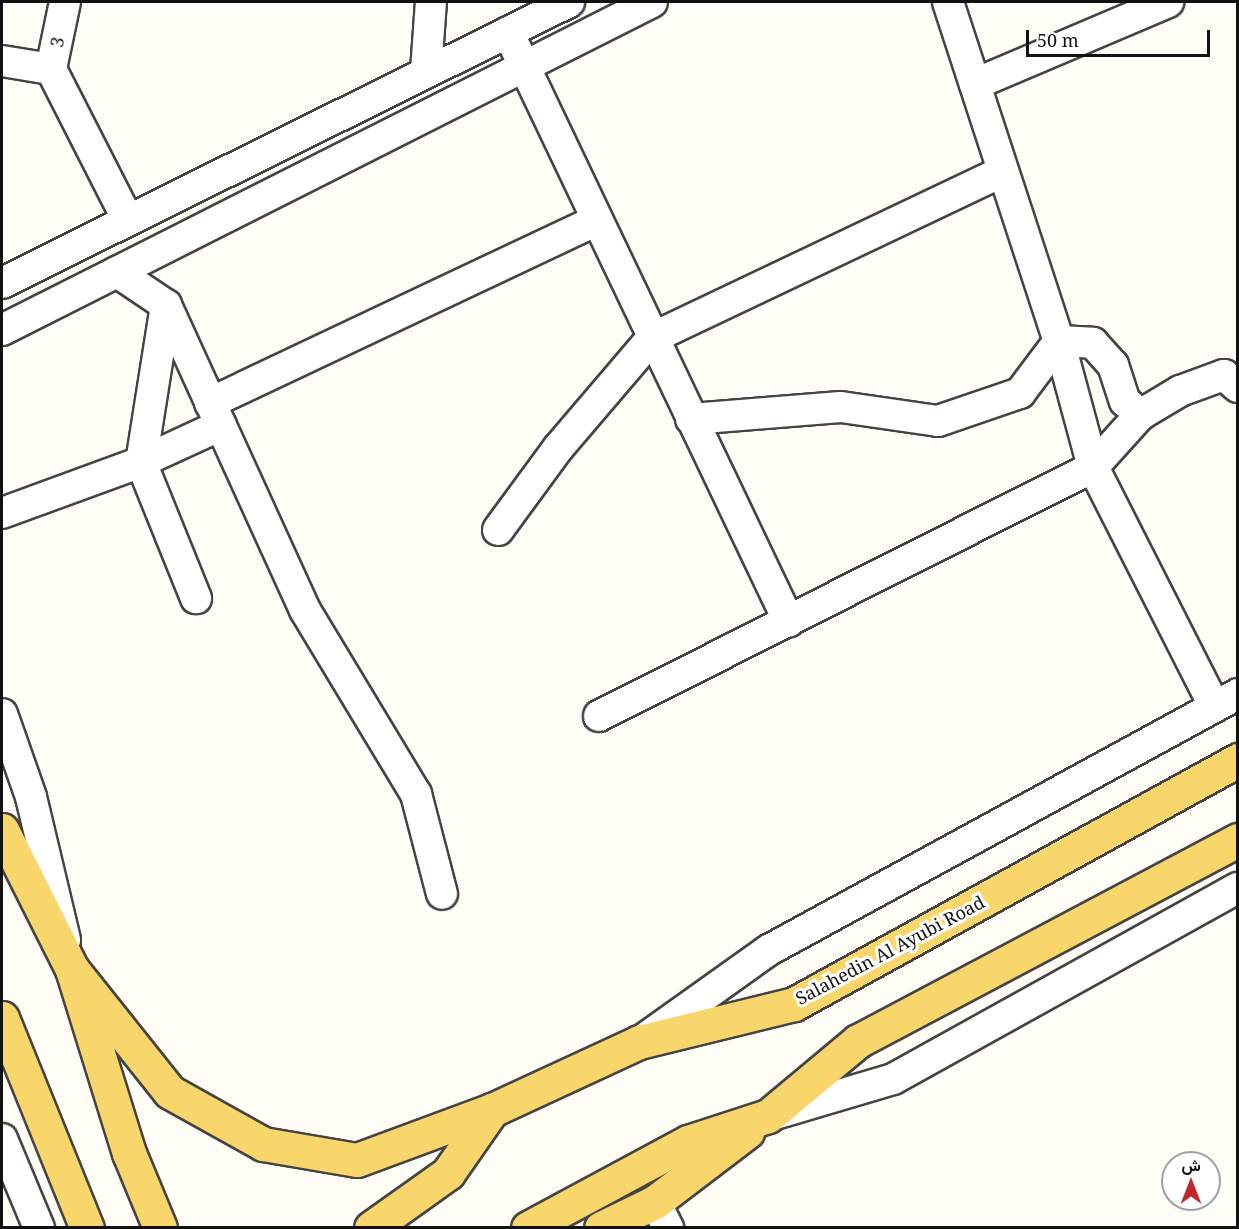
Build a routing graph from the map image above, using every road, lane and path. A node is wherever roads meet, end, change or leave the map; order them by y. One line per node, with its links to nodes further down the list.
1 (65, 2): 10 (street, 3)
2 (431, 2): 11 (street)
3 (569, 2): 7 (street)
4 (652, 2): 9 (street)
5 (948, 2): 12 (street)
6 (1168, 2): 12 (street)
7 (508, 32): 9 (street); 11 (street)
8 (2, 61): 10 (street, 3)
9 (524, 66): 15 (street); 16 (street)
10 (51, 69): 14 (street)
11 (426, 71): 14 (street)
12 (975, 84): 13 (street)
13 (1002, 172): 20 (street); 21 (street)
14 (128, 220): 17 (street)
15 (595, 221): 20 (street); 23 (street)
16 (117, 272): 18 (street); 19 (street)
17 (2, 283)
18 (166, 305): 23 (street); 26 (street)
19 (2, 330)
20 (652, 338): 25 (street); 29 (street)
21 (1059, 341): 24 (street); 25 (street); 27 (street)
22 (1238, 387): 24 (street)
23 (216, 414): 26 (street); 39 (street)
24 (1140, 415): 27 (street)
25 (691, 419): 31 (street)
26 (141, 462): 28 (street); 30 (street)
27 (1093, 467): 31 (street); 32 (street)
28 (2, 513)
29 (498, 530)
30 (196, 598)
31 (789, 622): 34 (street)
32 (1226, 700): 42 (street)
33 (2, 714): 40 (street)
34 (599, 716)
35 (1238, 760): 42 (main road, Salahedin Al Ayubi Road)
36 (2, 830): 40 (main road)
37 (1238, 840): 44 (main road)
38 (1238, 888): 44 (street)
39 (442, 894)
40 (72, 969): 43 (main road, Salahedin Al Ayubi Road); 51 (main road)
41 (2, 1018): 46 (main road)
42 (639, 1042): 43 (main road, Salahedin Al Ayubi Road)
43 (492, 1110): 52 (main road)
44 (768, 1116): 47 (main road); 53 (main road)
45 (2, 1139): 48 (street)
46 (63, 1167): 49 (main road); 50 (main road)
47 (662, 1215): 54 (main road)
48 (39, 1227)
49 (87, 1227)
50 (106, 1227)
51 (160, 1227)
52 (371, 1227)
53 (528, 1227)
54 (601, 1227)

